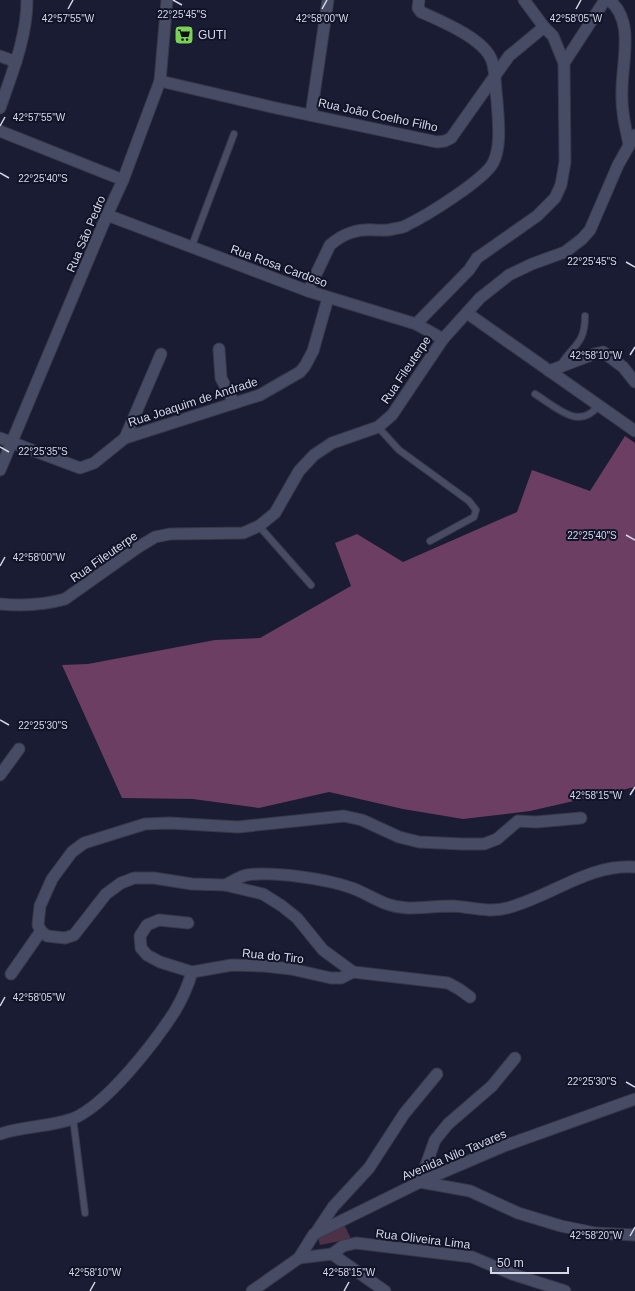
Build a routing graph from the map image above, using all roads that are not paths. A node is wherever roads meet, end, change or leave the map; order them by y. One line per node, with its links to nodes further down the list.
1 (27, 0): 12 (street)
2 (167, 0): 15 (street, Rua São Pedro)
3 (328, 0): 17 (street)
4 (419, 0): 14 (street)
5 (524, 0): 10 (street)
6 (605, 0): 13 (street)
7 (609, 0): 9 (street)
8 (635, 18): 9 (street)
9 (625, 25): 20 (street)
10 (544, 27): 13 (street); 14 (street, Rua João Coelho Filho)
11 (0, 56): 12 (street)
12 (16, 62): 16 (street)
13 (564, 63): 28 (street)
14 (494, 75): 17 (street, Rua João Coelho Filho); 24 (street)
15 (160, 81): 17 (street, Rua João Coelho Filho); 21 (street, Rua São Pedro)
16 (0, 108)
17 (311, 115)
18 (0, 131): 21 (street)
19 (234, 134): 23 (lane)
20 (632, 140): 26 (street, Rua Fileuterpe)
21 (123, 180): 22 (street, Rua São Pedro)
22 (107, 215): 23 (street, Rua Rosa Cardoso); 41 (street, Rua São Pedro)
23 (191, 248): 24 (street, Rua Rosa Cardoso)
24 (308, 291): 25 (street, Rua Rosa Cardoso)
25 (328, 298): 28 (street, Rua Rosa Cardoso); 36 (street, Rua Joaquim de Andrade)
26 (467, 313): 29 (street, Rua Fileuterpe); 33 (street)
27 (585, 316): 32 (lane)
28 (416, 324): 29 (street, Rua Rosa Cardoso)
29 (444, 339): 38 (street, Rua Fileuterpe)
30 (219, 349): 36 (street)
31 (161, 354): 40 (street)
32 (560, 366): 33 (street); 34 (street)
33 (549, 371): 37 (street)
34 (635, 382)
35 (535, 394): 37 (lane)
36 (234, 403): 40 (street, Rua Joaquim de Andrade)
37 (598, 406): 39 (street)
38 (378, 427): 43 (street, Rua Fileuterpe); 44 (lane)
39 (635, 431)
40 (125, 438): 41 (street, Rua Joaquim de Andrade)
41 (5, 440): 42 (street, Rua São Pedro)
42 (0, 470)
43 (259, 526): 45 (lane); 46 (street, Rua Fileuterpe)
44 (430, 541)
45 (311, 584)
46 (0, 604)
47 (19, 749): 48 (street)
48 (0, 775)
49 (581, 818): 53 (street)
50 (635, 867): 51 (street)
51 (225, 885): 53 (street); 55 (street)
52 (188, 923): 54 (street, Rua do Tiro)
53 (41, 931): 56 (street)
54 (192, 972): 55 (street, Rua do Tiro); 61 (street)
55 (353, 972): 57 (street, Rua do Tiro)
56 (11, 974)
57 (470, 997)
58 (515, 1058): 63 (street)
59 (437, 1074): 65 (street)
60 (635, 1099): 63 (street, Avenida Nilo Tavares)
61 (73, 1118): 62 (street); 64 (lane)
62 (0, 1134)
63 (420, 1182): 65 (street, Avenida Nilo Tavares); 66 (street)
64 (85, 1213)
65 (314, 1234): 68 (street)
66 (635, 1235)
67 (332, 1254): 68 (street, Rua Oliveira Lima); 70 (street); 71 (street, Rua Oliveira Lima)
68 (299, 1258): 69 (street)
69 (252, 1291)
70 (385, 1291)
71 (565, 1291)

